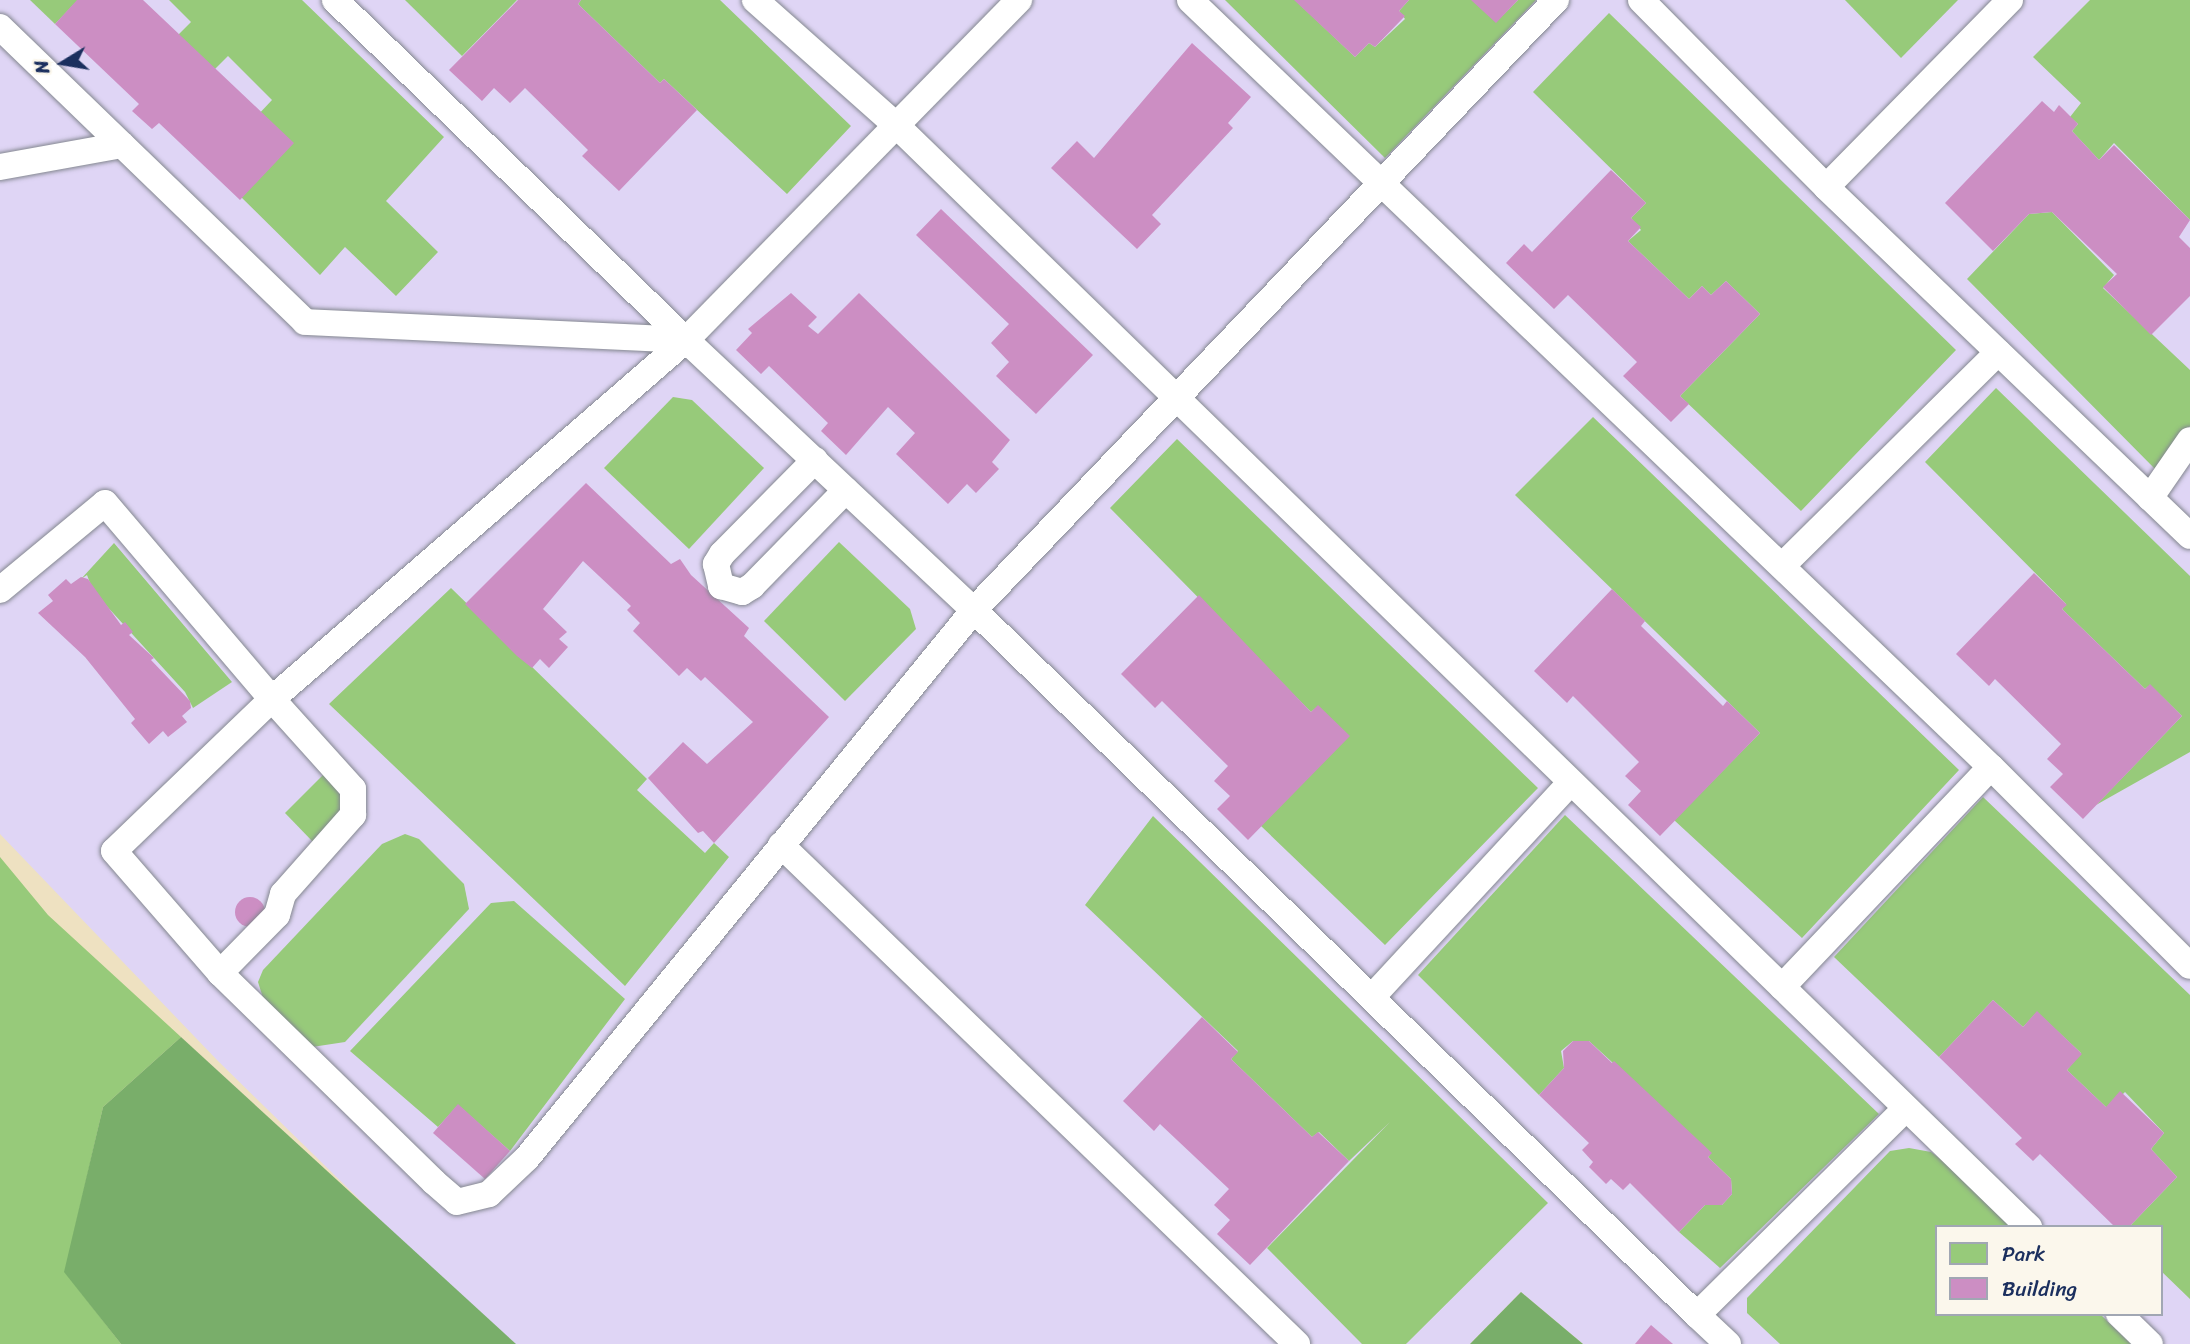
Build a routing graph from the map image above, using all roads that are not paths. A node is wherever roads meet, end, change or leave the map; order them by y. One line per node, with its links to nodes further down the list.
1 (335, 0): 14 (street)
2 (755, 0): 9 (street)
3 (1019, 0): 9 (street)
4 (1191, 0): 12 (street)
5 (1556, 0): 12 (street)
6 (1641, 0): 13 (street)
7 (2010, 0): 13 (street)
8 (0, 27): 10 (street)
9 (897, 125): 14 (street); 16 (street)
10 (122, 145): 11 (street); 14 (street)
11 (0, 167)
12 (1382, 184): 16 (street); 22 (street)
13 (1826, 187): 15 (street)
14 (686, 340): 18 (street); 25 (street)
15 (1998, 352): 20 (street); 22 (street)
16 (1174, 398): 24 (street); 27 (street)
17 (2190, 440): 20 (street)
18 (815, 460): 19 (street); 19 (street)
19 (846, 490): 24 (street)
20 (2150, 498): 21 (street)
21 (2190, 536)
22 (1782, 566): 26 (street)
23 (0, 590): 25 (street)
24 (974, 610): 28 (street); 32 (street)
25 (272, 699): 30 (street); 30 (street)
26 (1991, 767): 29 (street); 31 (street)
27 (1570, 783): 31 (street); 32 (street)
28 (781, 845): 30 (street); 37 (street)
29 (2190, 966)
30 (220, 973)
31 (1782, 988): 33 (street)
32 (1372, 997): 35 (street)
33 (1906, 1108): 34 (street); 35 (street)
34 (2027, 1225)
35 (1697, 1315): 38 (street)
36 (2121, 1316): 39 (street)
37 (1297, 1344)
38 (1728, 1344)
39 (2150, 1344)

